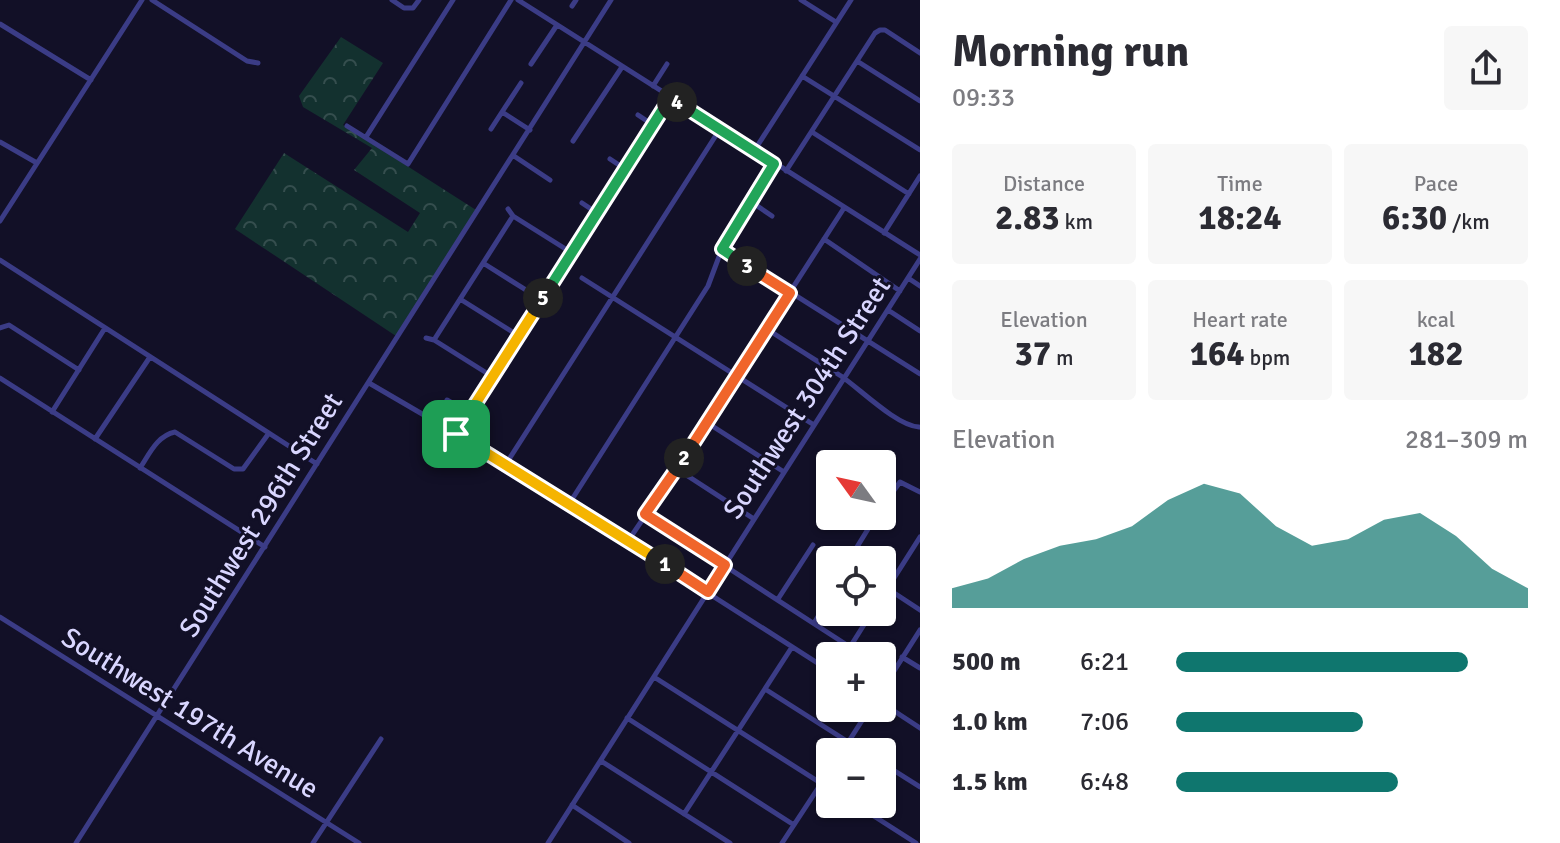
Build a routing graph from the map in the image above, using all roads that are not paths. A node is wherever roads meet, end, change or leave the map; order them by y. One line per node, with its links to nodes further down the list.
1 (142, 0): 24 (street)
2 (152, 0): 19 (street)
3 (392, 0): 11 (street)
4 (453, 0): 38 (street)
5 (511, 0): 38 (street)
6 (518, 0): 15 (street)
7 (576, 0): 12 (street)
8 (611, 0): 16 (street, Southwest 296th Street)
9 (801, 0): 13 (street)
10 (851, 0): 13 (street)
11 (418, 3)
12 (572, 6)
13 (836, 22): 23 (street)
14 (0, 24): 24 (street)
15 (557, 25): 16 (street); 20 (street)
16 (584, 42): 22 (street); 36 (street, Southwest 296th Street)
17 (920, 53): 18 (street)
18 (857, 61): 27 (street); 29 (street)
19 (258, 63)
20 (531, 64)
21 (667, 64): 26 (street)
22 (622, 67): 26 (street); 39 (street)
23 (802, 76): 27 (street); 42 (street)
24 (91, 80): 45 (street)
25 (521, 83): 30 (street)
26 (653, 86): 28 (street)
27 (834, 96): 37 (street); 41 (street)
28 (670, 98): 32 (street); 35 (street)
29 (920, 101)
30 (502, 112): 34 (street); 36 (street)
31 (638, 115): 32 (street)
32 (653, 125): 47 (street)
33 (347, 126): 38 (street)
34 (491, 129)
35 (720, 129): 42 (street); 72 (street)
36 (530, 130): 43 (street, Southwest 296th Street)
37 (812, 132): 48 (street); 51 (street)
38 (366, 137)
39 (573, 141)
40 (0, 142): 45 (street)
41 (920, 150)
42 (754, 151): 46 (street)
43 (514, 156): 50 (street); 92 (street, Southwest 296th Street)
44 (610, 159): 47 (street)
45 (37, 163): 59 (street)
46 (774, 164): 48 (street); 52 (street)
47 (625, 169): 56 (street)
48 (786, 171): 54 (street)
49 (920, 176): 51 (street)
50 (550, 180)
51 (909, 194): 60 (street)
52 (750, 201): 58 (street); 62 (street)
53 (582, 203): 56 (street)
54 (844, 208): 60 (street); 61 (street)
55 (508, 209): 57 (street)
56 (597, 213): 63 (street)
57 (513, 216): 63 (street); 66 (street)
58 (772, 216)
59 (0, 221)
60 (884, 233): 64 (street)
61 (824, 239): 70 (street); 71 (street)
62 (722, 249): 71 (street); 81 (street)
63 (572, 253): 74 (street)
64 (920, 257): 68 (street, Southwest 304th Street)
65 (0, 260): 77 (street)
66 (483, 263): 73 (street); 74 (street)
67 (582, 278): 72 (street)
68 (908, 278): 69 (street); 70 (street, Southwest 304th Street)
69 (920, 286)
70 (900, 291): 75 (street, Southwest 304th Street)
71 (790, 293): 78 (street); 84 (street)
72 (613, 298): 81 (street); 103 (street)
73 (460, 299): 80 (street); 83 (street)
74 (542, 300): 80 (street)
75 (888, 310): 79 (street); 84 (street, Southwest 304th Street)
76 (0, 328): 86 (street)
77 (105, 328): 85 (street); 86 (street)
78 (767, 329): 88 (street); 91 (street)
79 (920, 331)
80 (519, 336): 89 (street)
81 (675, 337): 88 (street); 109 (street)
82 (426, 338): 83 (street)
83 (434, 340): 89 (street)
84 (868, 341): 87 (street); 91 (street, Southwest 304th Street)
85 (150, 357): 99 (street); 101 (street)
86 (79, 370): 94 (street)
87 (920, 374)
88 (736, 376): 96 (street); 97 (street)
89 (493, 377): 95 (street)
90 (0, 378): 94 (street)
91 (844, 378): 97 (street, Southwest 304th Street); 98 (street)
92 (369, 383): 100 (street); 102 (street, Southwest 296th Street)
93 (447, 400): 95 (street)
94 (52, 412): 101 (street)
95 (469, 413): 100 (street)
96 (706, 422): 105 (street); 106 (street)
97 (814, 425): 106 (street, Southwest 304th Street)
98 (919, 427)
99 (269, 433): 102 (street); 104 (street)
100 (456, 434): 103 (street)
101 (95, 439): 104 (street)
102 (317, 464): 115 (street, Southwest 296th Street)
103 (506, 464): 109 (street)
104 (140, 468): 115 (street)
105 (677, 469): 110 (street); 111 (street)
106 (784, 472): 111 (street, Southwest 304th Street)
107 (896, 488): 108 (street)
108 (920, 492)
109 (569, 504): 113 (street)
110 (645, 514): 113 (street); 116 (street)
111 (754, 519): 116 (street, Southwest 304th Street)
112 (920, 537): 117 (street)
113 (628, 541): 118 (street)
114 (813, 545): 120 (street)
115 (265, 547): 136 (street, Southwest 296th Street)
116 (725, 565): 118 (street, Southwest 304th Street); 120 (street)
117 (896, 570)
118 (708, 592): 128 (street); 133 (street, Southwest 304th Street)
119 (896, 595): 121 (street)
120 (778, 599): 124 (street)
121 (920, 610)
122 (0, 617): 136 (street, Southwest 197th Avenue)
123 (816, 620): 124 (street)
124 (814, 623)
125 (818, 626): 126 (street)
126 (863, 626)
127 (920, 630): 129 (street)
128 (792, 647): 130 (street); 134 (street)
129 (902, 657): 131 (street); 132 (street)
130 (816, 662)
131 (896, 667)
132 (920, 668)
133 (654, 677): 137 (street, Southwest 304th Street); 139 (street)
134 (765, 689): 139 (street); 140 (street)
135 (896, 712): 138 (street)
136 (158, 715): 151 (street, Southwest 197th Avenue); 155 (street, Southwest 296th Street)
137 (627, 718): 142 (street, Southwest 304th Street); 143 (street)
138 (920, 728)
139 (738, 731): 143 (street); 145 (street)
140 (842, 738)
141 (381, 739): 151 (street)
142 (601, 761): 148 (street, Southwest 304th Street); 149 (street)
143 (711, 772): 149 (street); 152 (street)
144 (896, 772): 146 (street)
145 (816, 781)
146 (920, 787)
147 (816, 792): 152 (street)
148 (572, 805): 158 (street, Southwest 304th Street); 159 (street)
149 (684, 814): 154 (street)
150 (876, 818): 153 (street)
151 (326, 822): 156 (street); 157 (street, Southwest 197th Avenue)
152 (794, 825): 160 (street)
153 (904, 836): 161 (street); 162 (street)
154 (727, 842)
155 (76, 843)
156 (313, 843)
157 (359, 843)
158 (548, 843)
159 (629, 843)
160 (782, 843)
161 (899, 843)
162 (916, 843)

